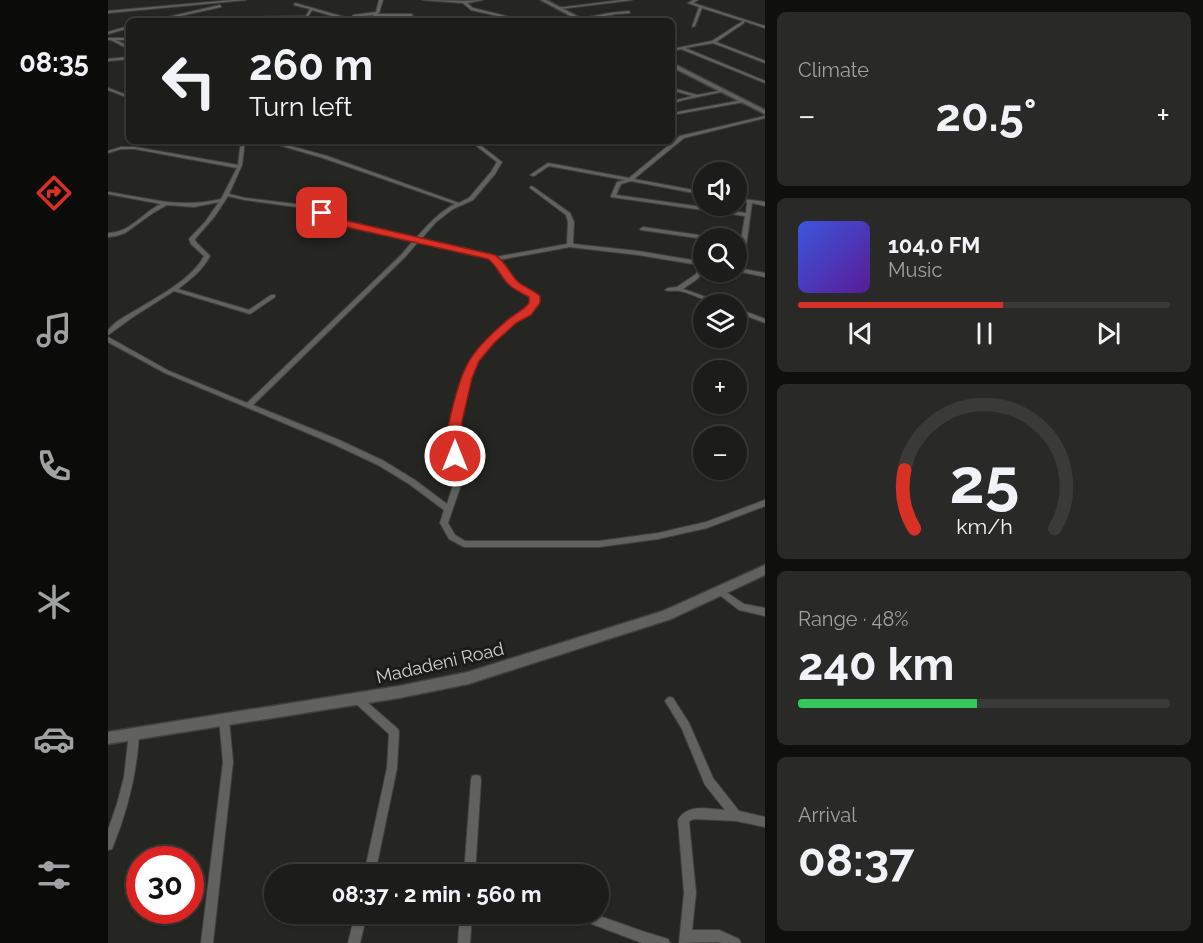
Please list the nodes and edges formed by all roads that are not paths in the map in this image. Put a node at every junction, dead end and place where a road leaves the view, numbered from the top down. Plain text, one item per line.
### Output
1 (244, 0) edge
2 (381, 0) edge
3 (424, 0) edge
4 (481, 0) edge
5 (543, 0) edge
6 (630, 0) edge
7 (696, 0) edge
8 (464, 2) junction
9 (295, 4) dead end
10 (701, 7) junction
11 (312, 8) junction
12 (558, 8) junction
13 (108, 12) edge
14 (629, 12) dead end
15 (372, 15) junction
16 (411, 15) dead end
17 (166, 18) edge
18 (257, 18) edge
19 (344, 18) edge
20 (352, 18) edge
21 (511, 18) edge
22 (577, 18) edge
23 (590, 18) edge
24 (743, 22) junction
25 (693, 26) dead end
26 (765, 27) edge
27 (126, 28) edge
28 (108, 33) edge
29 (110, 39) edge
30 (126, 39) edge
31 (713, 42) junction
32 (126, 47) edge
33 (681, 48) junction
34 (675, 49) edge
35 (765, 56) edge
36 (126, 58) edge
37 (753, 58) junction
38 (108, 60) edge
39 (765, 62) edge
40 (675, 66) edge
41 (765, 82) edge
42 (108, 89) edge
43 (675, 90) edge
44 (724, 91) junction
45 (126, 96) edge
46 (697, 96) junction
47 (743, 100) junction
48 (675, 102) edge
49 (765, 112) edge
50 (675, 113) edge
51 (765, 117) edge
52 (675, 143) edge
53 (242, 144) edge
54 (278, 144) edge
55 (476, 144) edge
56 (674, 144) edge
57 (108, 152) edge
58 (239, 167) junction
59 (532, 175) dead end
60 (629, 181) junction
61 (532, 187) dead end
62 (693, 192) edge
63 (108, 193) edge
64 (222, 200) junction
65 (245, 200) junction
66 (747, 201) edge
67 (750, 202) junction
68 (166, 204) junction
69 (458, 204) junction
70 (765, 204) edge
71 (693, 207) edge
72 (747, 215) edge
73 (643, 229) dead end
74 (108, 235) edge
75 (693, 236) edge
76 (418, 240) junction
77 (570, 245) junction
78 (495, 259) junction
79 (693, 262) edge
80 (747, 271) edge
81 (765, 274) edge
82 (693, 278) edge
83 (173, 289) junction
84 (679, 289) junction
85 (668, 290) dead end
86 (693, 294) edge
87 (273, 296) dead end
88 (747, 314) edge
89 (765, 321) edge
90 (108, 333) edge
91 (108, 339) edge
92 (248, 406) junction
93 (765, 503) edge
94 (448, 510) junction
95 (765, 570) edge
96 (720, 591) junction
97 (765, 612) edge
98 (357, 699) junction
99 (670, 701) dead end
100 (224, 719) junction
101 (134, 734) junction
102 (108, 738) edge
103 (476, 780) dead end
104 (736, 816) junction
105 (765, 822) edge
106 (108, 845) edge
107 (372, 864) edge
108 (470, 864) edge
109 (359, 924) edge
110 (465, 924) edge
111 (609, 924) edge
112 (686, 939) edge
113 (207, 943) edge
114 (354, 943) edge
115 (464, 943) edge
116 (663, 943) edge
117 (735, 943) edge

1 - 13 street
1 - 17 street
2 - 15 street
3 - 8 street
4 - 8 street
5 - 12 street
6 - 12 street
7 - 10 street
8 - 21 street
9 - 11 street
10 - 24 street
10 - 25 street
11 - 18 street
11 - 19 street
12 - 22 street
14 - 23 street
15 - 16 street
15 - 20 street
24 - 26 street
24 - 31 street
27 - 28 street
29 - 30 street
29 - 32 street
31 - 33 street
31 - 37 street
33 - 34 street
33 - 41 street
35 - 37 street
36 - 38 street
37 - 39 street
40 - 44 street
42 - 45 street
43 - 46 street
44 - 46 street
44 - 47 street
46 - 48 street
47 - 49 street
47 - 50 street
51 - 52 street
53 - 58 street
54 - 69 street
55 - 69 street
56 - 60 street
57 - 58 street
58 - 64 street
59 - 60 street
60 - 62 street
60 - 71 street
61 - 77 street
63 - 68 street
64 - 65 street
64 - 65 street
64 - 68 street
64 - 83 street
65 - 76 street
66 - 67 street
67 - 70 street
67 - 72 street
68 - 74 street
69 - 76 street
73 - 75 street
76 - 78 street
76 - 92 street
77 - 78 street
77 - 79 street
78 - 94 street
80 - 81 street
82 - 84 street
83 - 87 street
83 - 90 street
84 - 85 street
84 - 86 street
88 - 89 street
91 - 92 street
92 - 94 street
93 - 94 street
95 - 96 street, Madadeni Road
96 - 97 street
96 - 98 street, Madadeni Road
98 - 100 street, Madadeni Road
98 - 107 street
99 - 104 street
100 - 101 street, Madadeni Road
100 - 113 street
101 - 102 street, Madadeni Road
101 - 106 street
103 - 108 street
104 - 105 street
104 - 112 street
109 - 114 street
110 - 115 street
111 - 116 street
112 - 117 street

